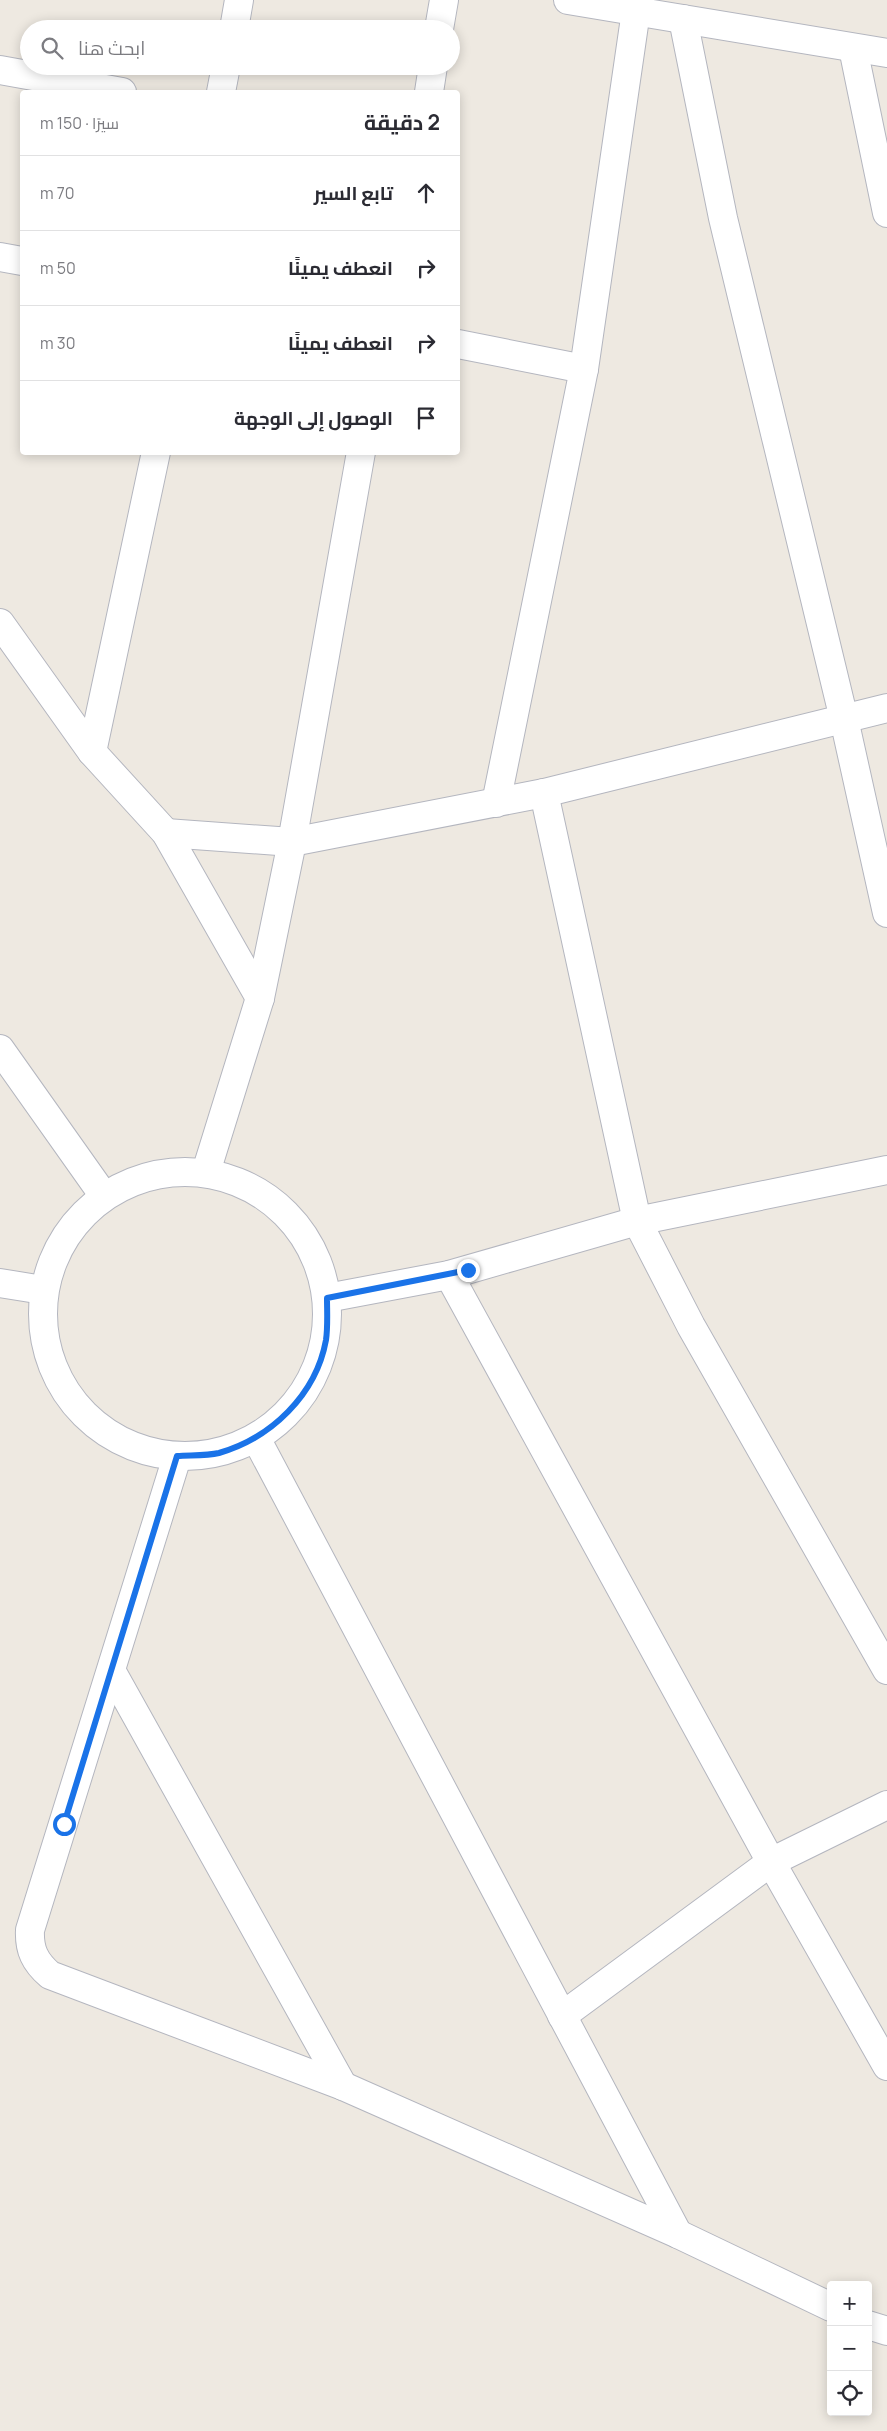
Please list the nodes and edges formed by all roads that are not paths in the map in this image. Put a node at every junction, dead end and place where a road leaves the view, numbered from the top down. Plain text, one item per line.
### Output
1 (239, 0) edge
2 (444, 0) edge
3 (568, 0) edge
4 (636, 11) junction
5 (684, 19) junction
6 (236, 20) edge
7 (441, 20) edge
8 (853, 48) junction
9 (886, 50) edge
10 (0, 70) edge
11 (20, 74) edge
12 (28, 75) edge
13 (224, 75) edge
14 (432, 75) edge
15 (111, 90) edge
16 (221, 90) edge
17 (429, 90) edge
18 (887, 212) edge
19 (0, 257) edge
20 (20, 261) edge
21 (460, 344) edge
22 (584, 369) junction
23 (155, 455) edge
24 (360, 455) edge
25 (0, 623) edge
26 (887, 708) edge
27 (844, 719) junction
28 (92, 752) junction
29 (544, 793) junction
30 (496, 803) junction
31 (166, 833) junction
32 (292, 842) junction
33 (887, 913) edge
34 (260, 998) junction
35 (0, 1049) edge
36 (887, 1170) edge
37 (206, 1172) junction
38 (104, 1196) junction
39 (637, 1221) junction
40 (449, 1275) junction
41 (0, 1283) edge
42 (43, 1290) junction
43 (327, 1298) junction
44 (256, 1438) junction
45 (177, 1456) junction
46 (887, 1670) edge
47 (112, 1672) junction
48 (887, 1805) edge
49 (771, 1862) junction
50 (562, 2016) junction
51 (887, 2066) edge
52 (343, 2086) junction
53 (678, 2234) junction
54 (827, 2305) edge
55 (871, 2326) edge
56 (887, 2331) edge

1 - 6 street
2 - 7 street
3 - 4 street
4 - 5 street
4 - 22 street
5 - 8 street
5 - 27 street
8 - 9 street
8 - 18 street
10 - 11 street
12 - 15 street
13 - 16 street
14 - 17 street
19 - 20 street
21 - 22 street
22 - 30 street
23 - 28 street
24 - 32 street
25 - 28 street
26 - 27 street
27 - 29 street
27 - 33 street
28 - 31 street
29 - 30 street
29 - 39 street
30 - 32 street
31 - 32 street
31 - 34 street
32 - 34 street
34 - 37 street
35 - 38 street
36 - 39 street
37 - 38 street
37 - 43 street
38 - 42 street
39 - 40 street
39 - 46 street
40 - 43 street
40 - 49 street
41 - 42 street
42 - 45 street
43 - 44 street
44 - 45 street
44 - 50 street
45 - 47 street
47 - 52 street
47 - 52 street
48 - 49 street
49 - 50 street
49 - 51 street
50 - 53 street
52 - 53 street
53 - 54 street
55 - 56 street

